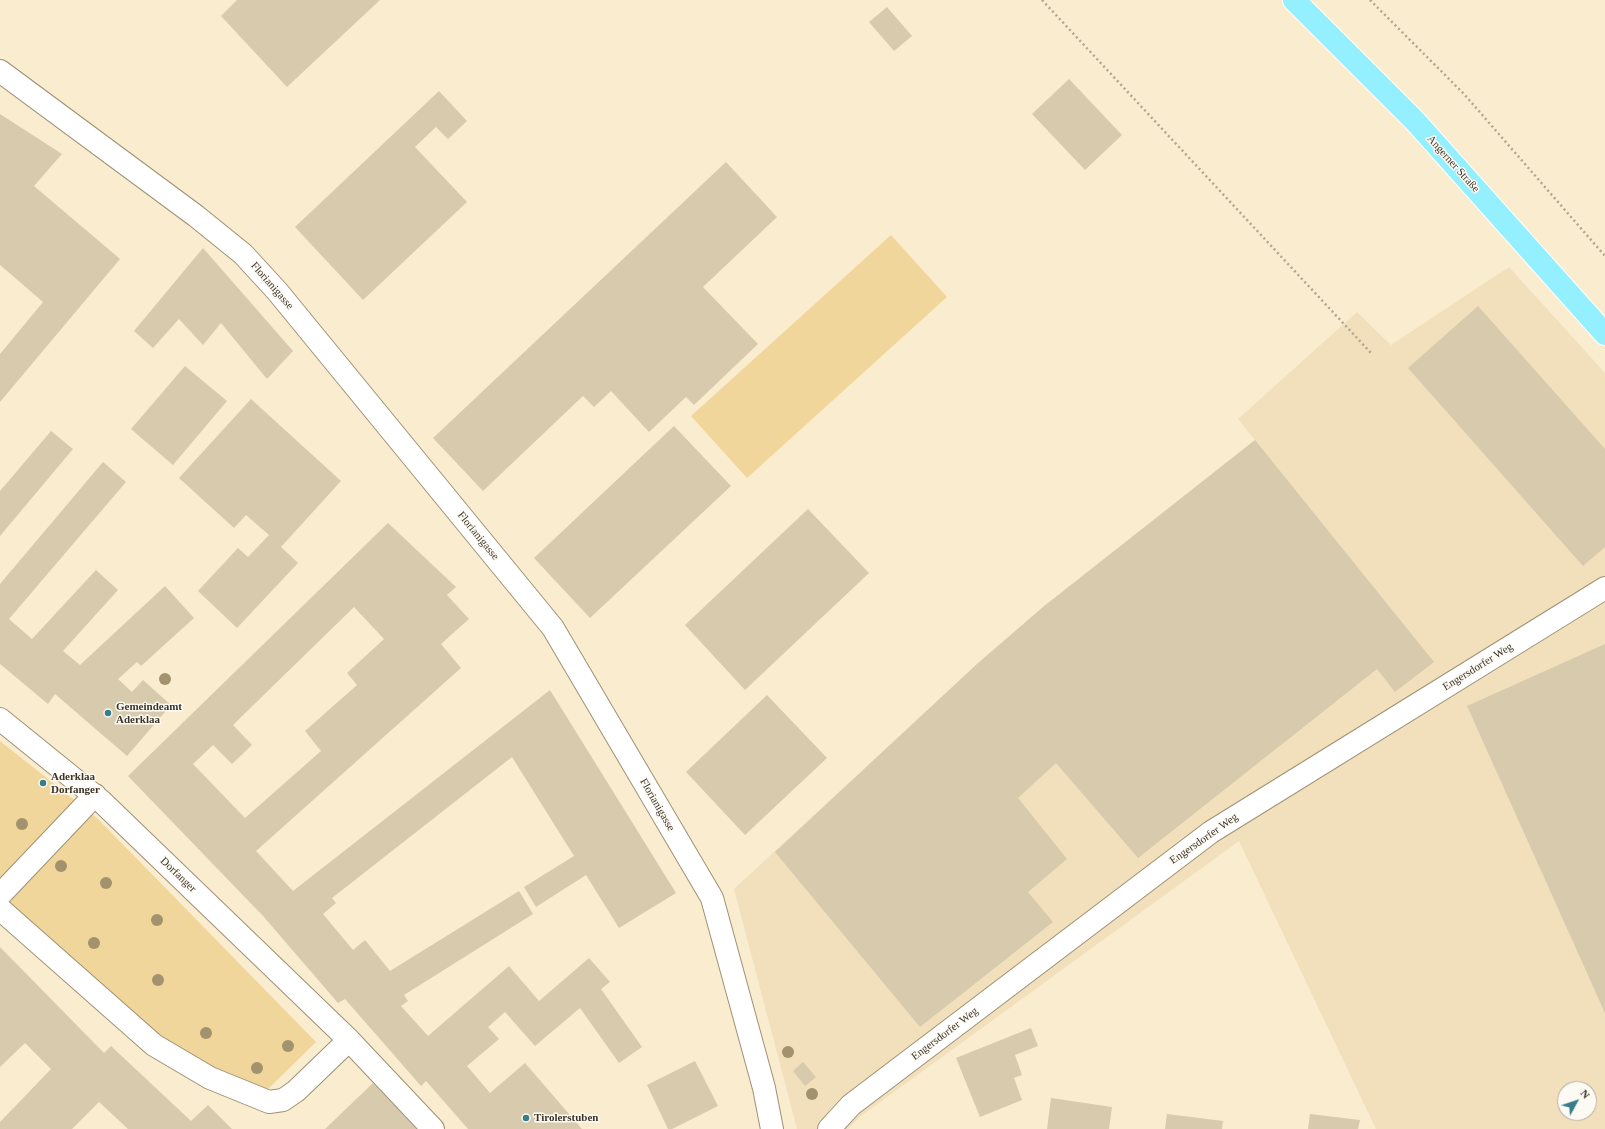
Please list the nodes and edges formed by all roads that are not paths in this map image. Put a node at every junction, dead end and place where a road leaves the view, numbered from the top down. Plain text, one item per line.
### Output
1 (1294, 0) edge
2 (0, 71) edge
3 (1605, 334) edge
4 (1605, 588) edge
5 (0, 719) edge
6 (95, 795) junction
7 (0, 895) edge
8 (0, 909) edge
9 (349, 1040) junction
10 (433, 1129) edge
11 (772, 1129) edge
12 (830, 1129) edge

1 - 3 main road, Angerner Straße
2 - 11 street, Florianigasse
4 - 12 street, Engersdorfer Weg
5 - 6 street, Dorfanger
6 - 7 street
6 - 9 street, Dorfanger
8 - 9 street
9 - 10 street, Dorfanger

